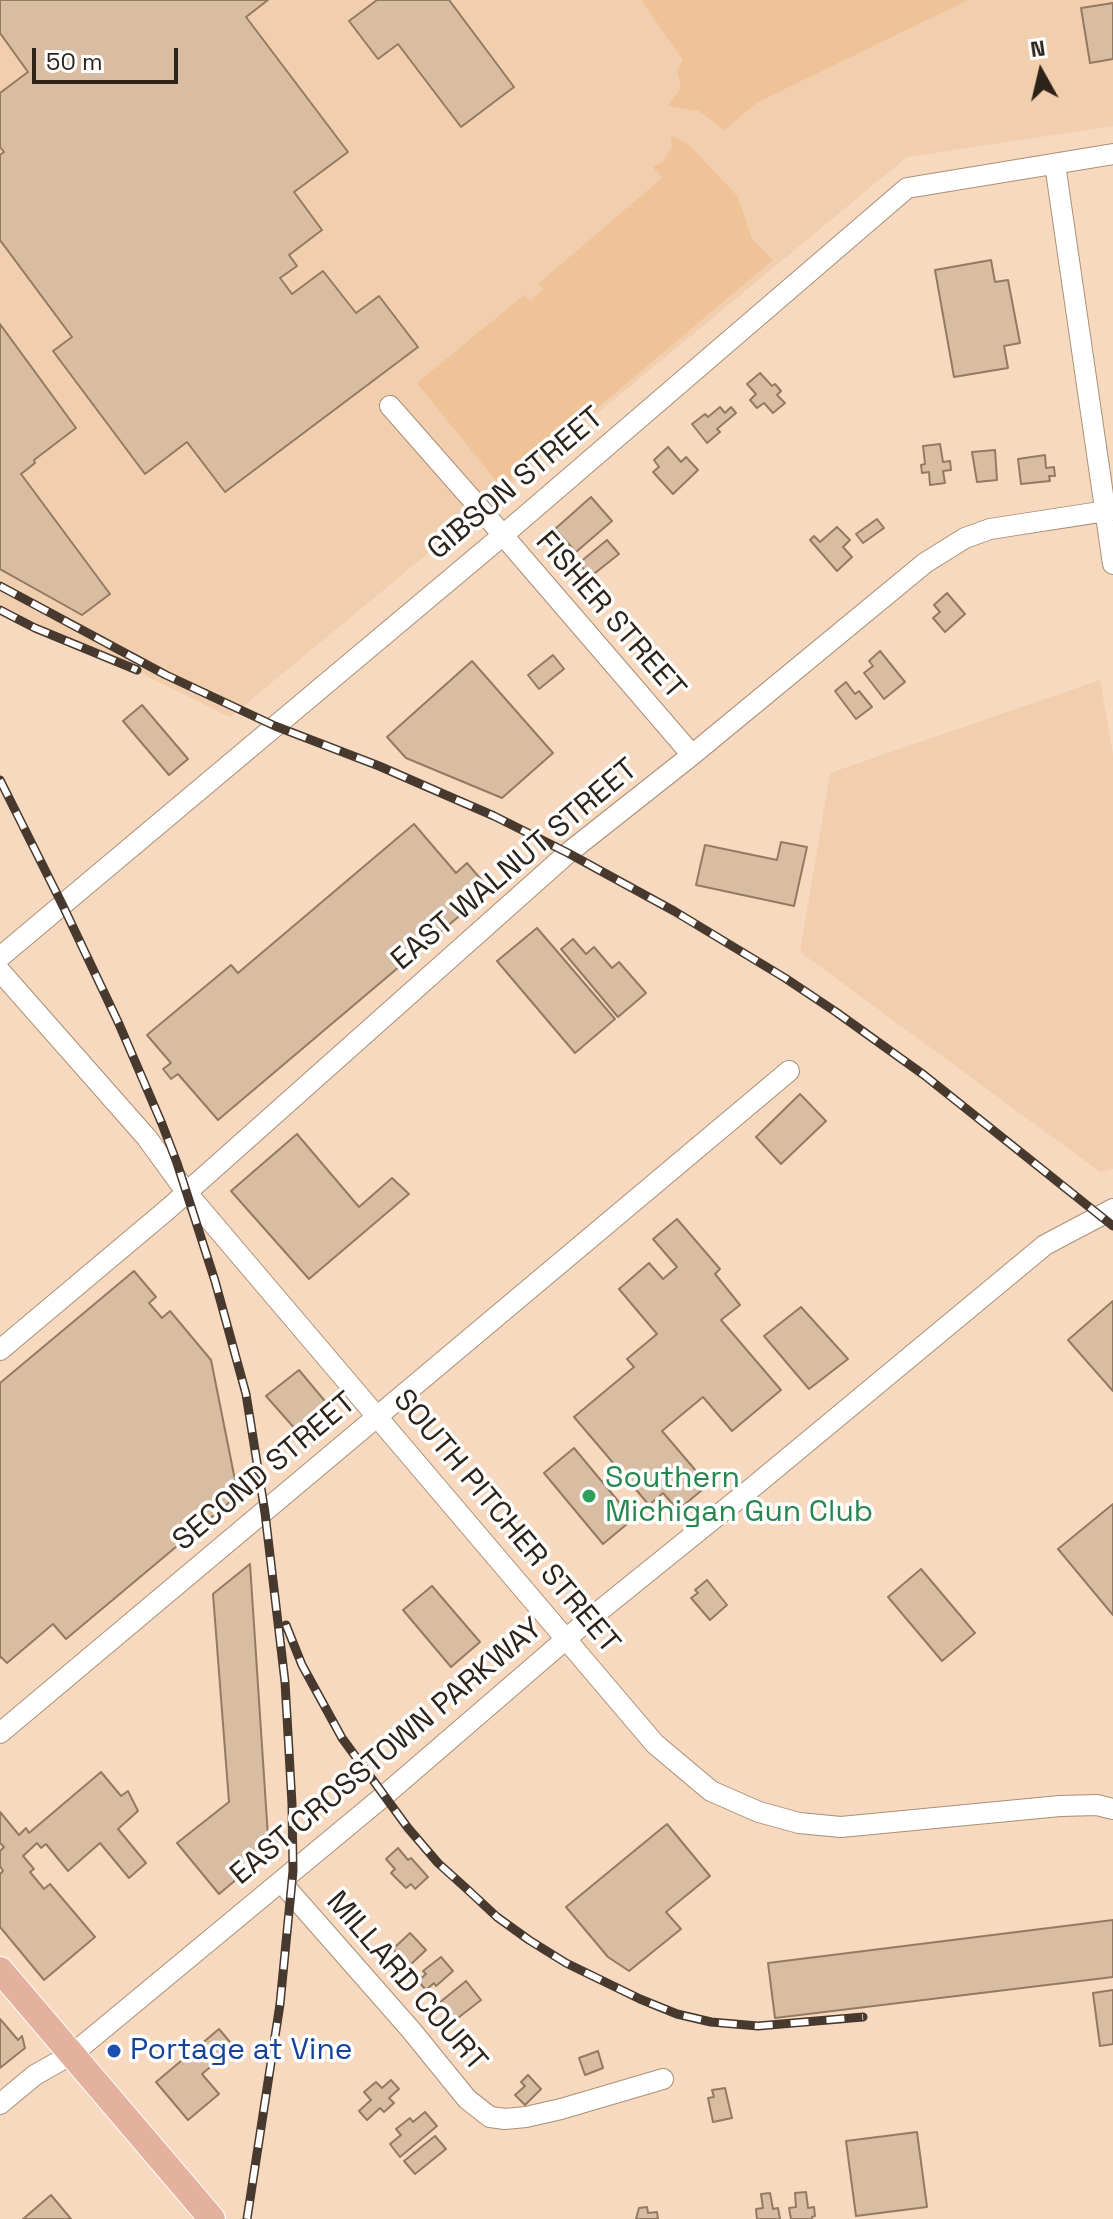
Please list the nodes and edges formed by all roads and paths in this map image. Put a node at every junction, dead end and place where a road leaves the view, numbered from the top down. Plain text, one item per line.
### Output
1 (1113, 154) edge
2 (1055, 164) junction
3 (390, 406) dead end
4 (1109, 511) edge
5 (502, 536) junction
6 (1113, 564) edge
7 (692, 755) junction
8 (0, 957) edge
9 (0, 971) edge
10 (789, 1071) dead end
11 (187, 1193) junction
12 (1113, 1209) edge
13 (0, 1350) edge
14 (378, 1417) junction
15 (566, 1639) junction
16 (0, 1733) edge
17 (1113, 1809) edge
18 (281, 1882) junction
19 (0, 1970) edge
20 (72, 2054) junction
21 (663, 2079) dead end
22 (0, 2104) edge
23 (212, 2219) edge

1 - 2 street, GIBSON STREET
2 - 4 street
2 - 5 street, GIBSON STREET
3 - 5 street, FISHER STREET
4 - 6 street
4 - 7 street, EAST WALNUT STREET
5 - 7 street, FISHER STREET
5 - 8 street, GIBSON STREET
7 - 11 street, EAST WALNUT STREET
9 - 11 street, SOUTH PITCHER STREET
10 - 14 street, SECOND STREET
11 - 13 street, EAST WALNUT STREET
11 - 14 street, SOUTH PITCHER STREET
12 - 15 street, EAST CROSSTOWN PARKWAY
14 - 15 street, SOUTH PITCHER STREET
14 - 16 street, SECOND STREET
15 - 17 street, SOUTH PITCHER STREET
15 - 18 street, EAST CROSSTOWN PARKWAY
18 - 20 street, EAST CROSSTOWN PARKWAY
18 - 21 street, MILLARD COURT
19 - 20 main road
20 - 22 street, EAST CROSSTOWN PARKWAY
20 - 23 main road

